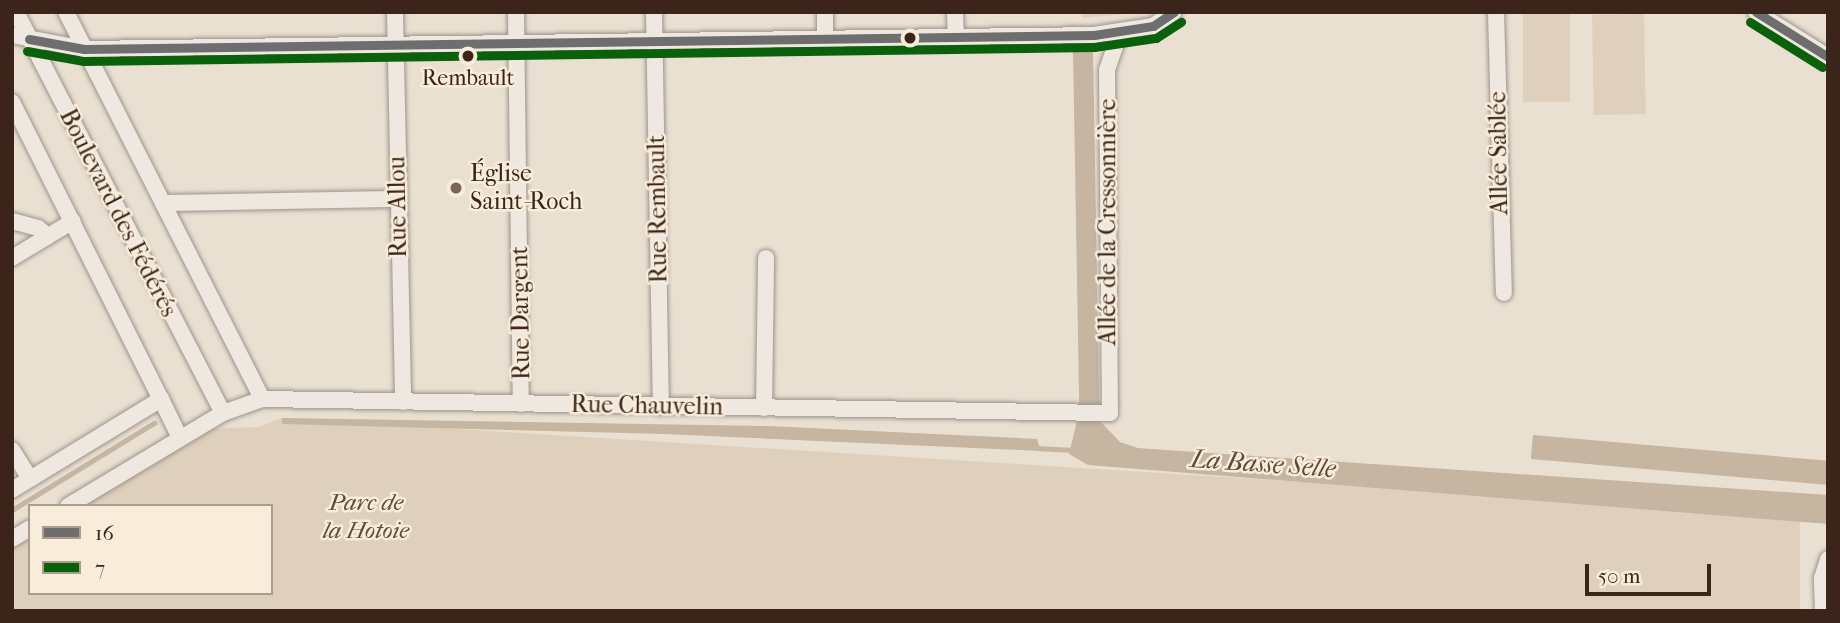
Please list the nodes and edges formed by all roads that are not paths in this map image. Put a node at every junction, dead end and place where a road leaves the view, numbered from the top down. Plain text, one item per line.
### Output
1 (16, 12) edge
2 (66, 12) edge
3 (395, 12) edge
4 (516, 12) edge
5 (654, 12) edge
6 (825, 12) edge
7 (955, 12) edge
8 (1174, 12) edge
9 (1496, 12) edge
10 (1756, 12) edge
11 (1120, 33) junction
12 (12, 35) edge
13 (956, 37) junction
14 (29, 39) junction
15 (825, 39) junction
16 (655, 42) junction
17 (517, 43) junction
18 (396, 45) junction
19 (84, 50) junction
20 (1828, 57) edge
21 (12, 102) edge
22 (397, 199) junction
23 (163, 204) junction
24 (12, 221) edge
25 (73, 221) junction
26 (48, 236) junction
27 (12, 258) edge
28 (766, 258) dead end
29 (1504, 293) dead end
30 (161, 399) junction
31 (262, 400) junction
32 (403, 402) junction
33 (521, 404) junction
34 (661, 407) junction
35 (764, 408) junction
36 (223, 413) junction
37 (1110, 413) joint
38 (180, 438) junction
39 (12, 450) edge
40 (30, 479) junction
41 (12, 490) edge
42 (71, 504) edge
43 (28, 529) edge
44 (12, 539) edge
45 (1828, 559) edge
46 (1823, 611) edge

1 - 14 street, Boulevard des Fédérés
2 - 19 street, Boulevard des Fédérés
3 - 18 street, Rue Allou
4 - 17 street, Rue Dargent
5 - 16 street, Rue Rembault
6 - 15 street
7 - 13 street
8 - 11 street
9 - 29 street, Allée Sablée
10 - 20 street
11 - 13 street
11 - 37 street, Allée de la Cressonnière
12 - 14 street
13 - 15 street
14 - 19 street
14 - 36 street, Boulevard des Fédérés
15 - 16 street
16 - 17 street
16 - 34 street, Rue Rembault
17 - 18 street
17 - 33 street, Rue Dargent
18 - 19 street
18 - 22 street, Rue Allou
19 - 23 street, Boulevard des Fédérés
21 - 25 street, Boulevard des Fédérés
22 - 23 street
22 - 32 street, Rue Allou
23 - 31 street, Boulevard des Fédérés
24 - 26 street
25 - 26 street
25 - 30 street, Boulevard des Fédérés
26 - 27 street
28 - 35 street
30 - 38 street, Boulevard des Fédérés
30 - 40 street
31 - 32 street, Rue Chauvelin
31 - 36 street, Rue Chauvelin
32 - 33 street, Rue Chauvelin
33 - 34 street, Rue Chauvelin
34 - 35 street, Rue Chauvelin
35 - 37 street, Rue Chauvelin
36 - 38 street, Rue Chauvelin
38 - 42 street, Rue Chauvelin
39 - 40 street
40 - 41 street
43 - 44 street
45 - 46 street

